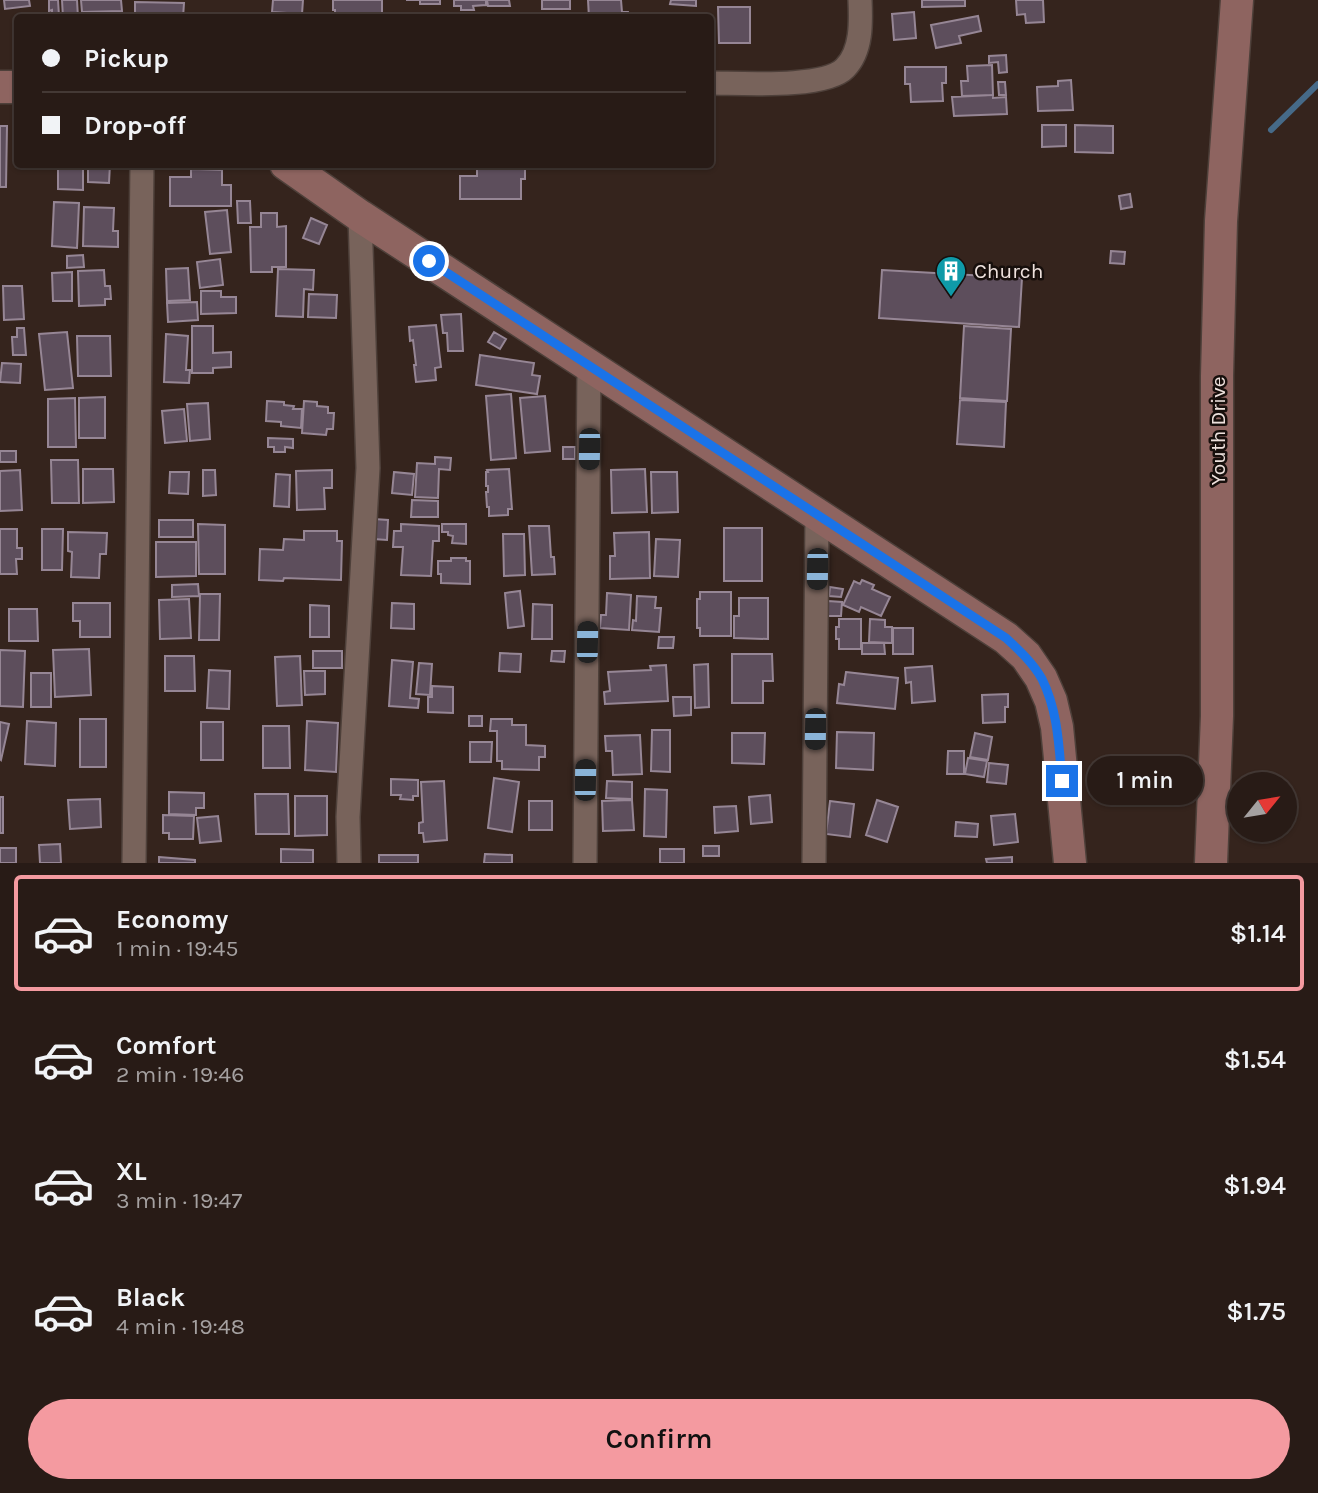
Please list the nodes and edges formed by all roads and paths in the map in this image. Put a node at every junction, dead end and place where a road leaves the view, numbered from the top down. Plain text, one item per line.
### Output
1 (860, 0) edge
2 (1237, 0) edge
3 (714, 83) edge
4 (142, 168) edge
5 (292, 168) edge
6 (360, 216) junction
7 (589, 366) junction
8 (817, 515) junction
9 (134, 863) edge
10 (349, 863) edge
11 (585, 863) edge
12 (814, 863) edge
13 (1070, 863) edge
14 (1211, 863) edge

1 - 3 street
2 - 14 street, Youth Drive
4 - 9 street
5 - 6 street
6 - 7 street
6 - 10 street
7 - 8 street
7 - 11 street
8 - 12 street
8 - 13 street

